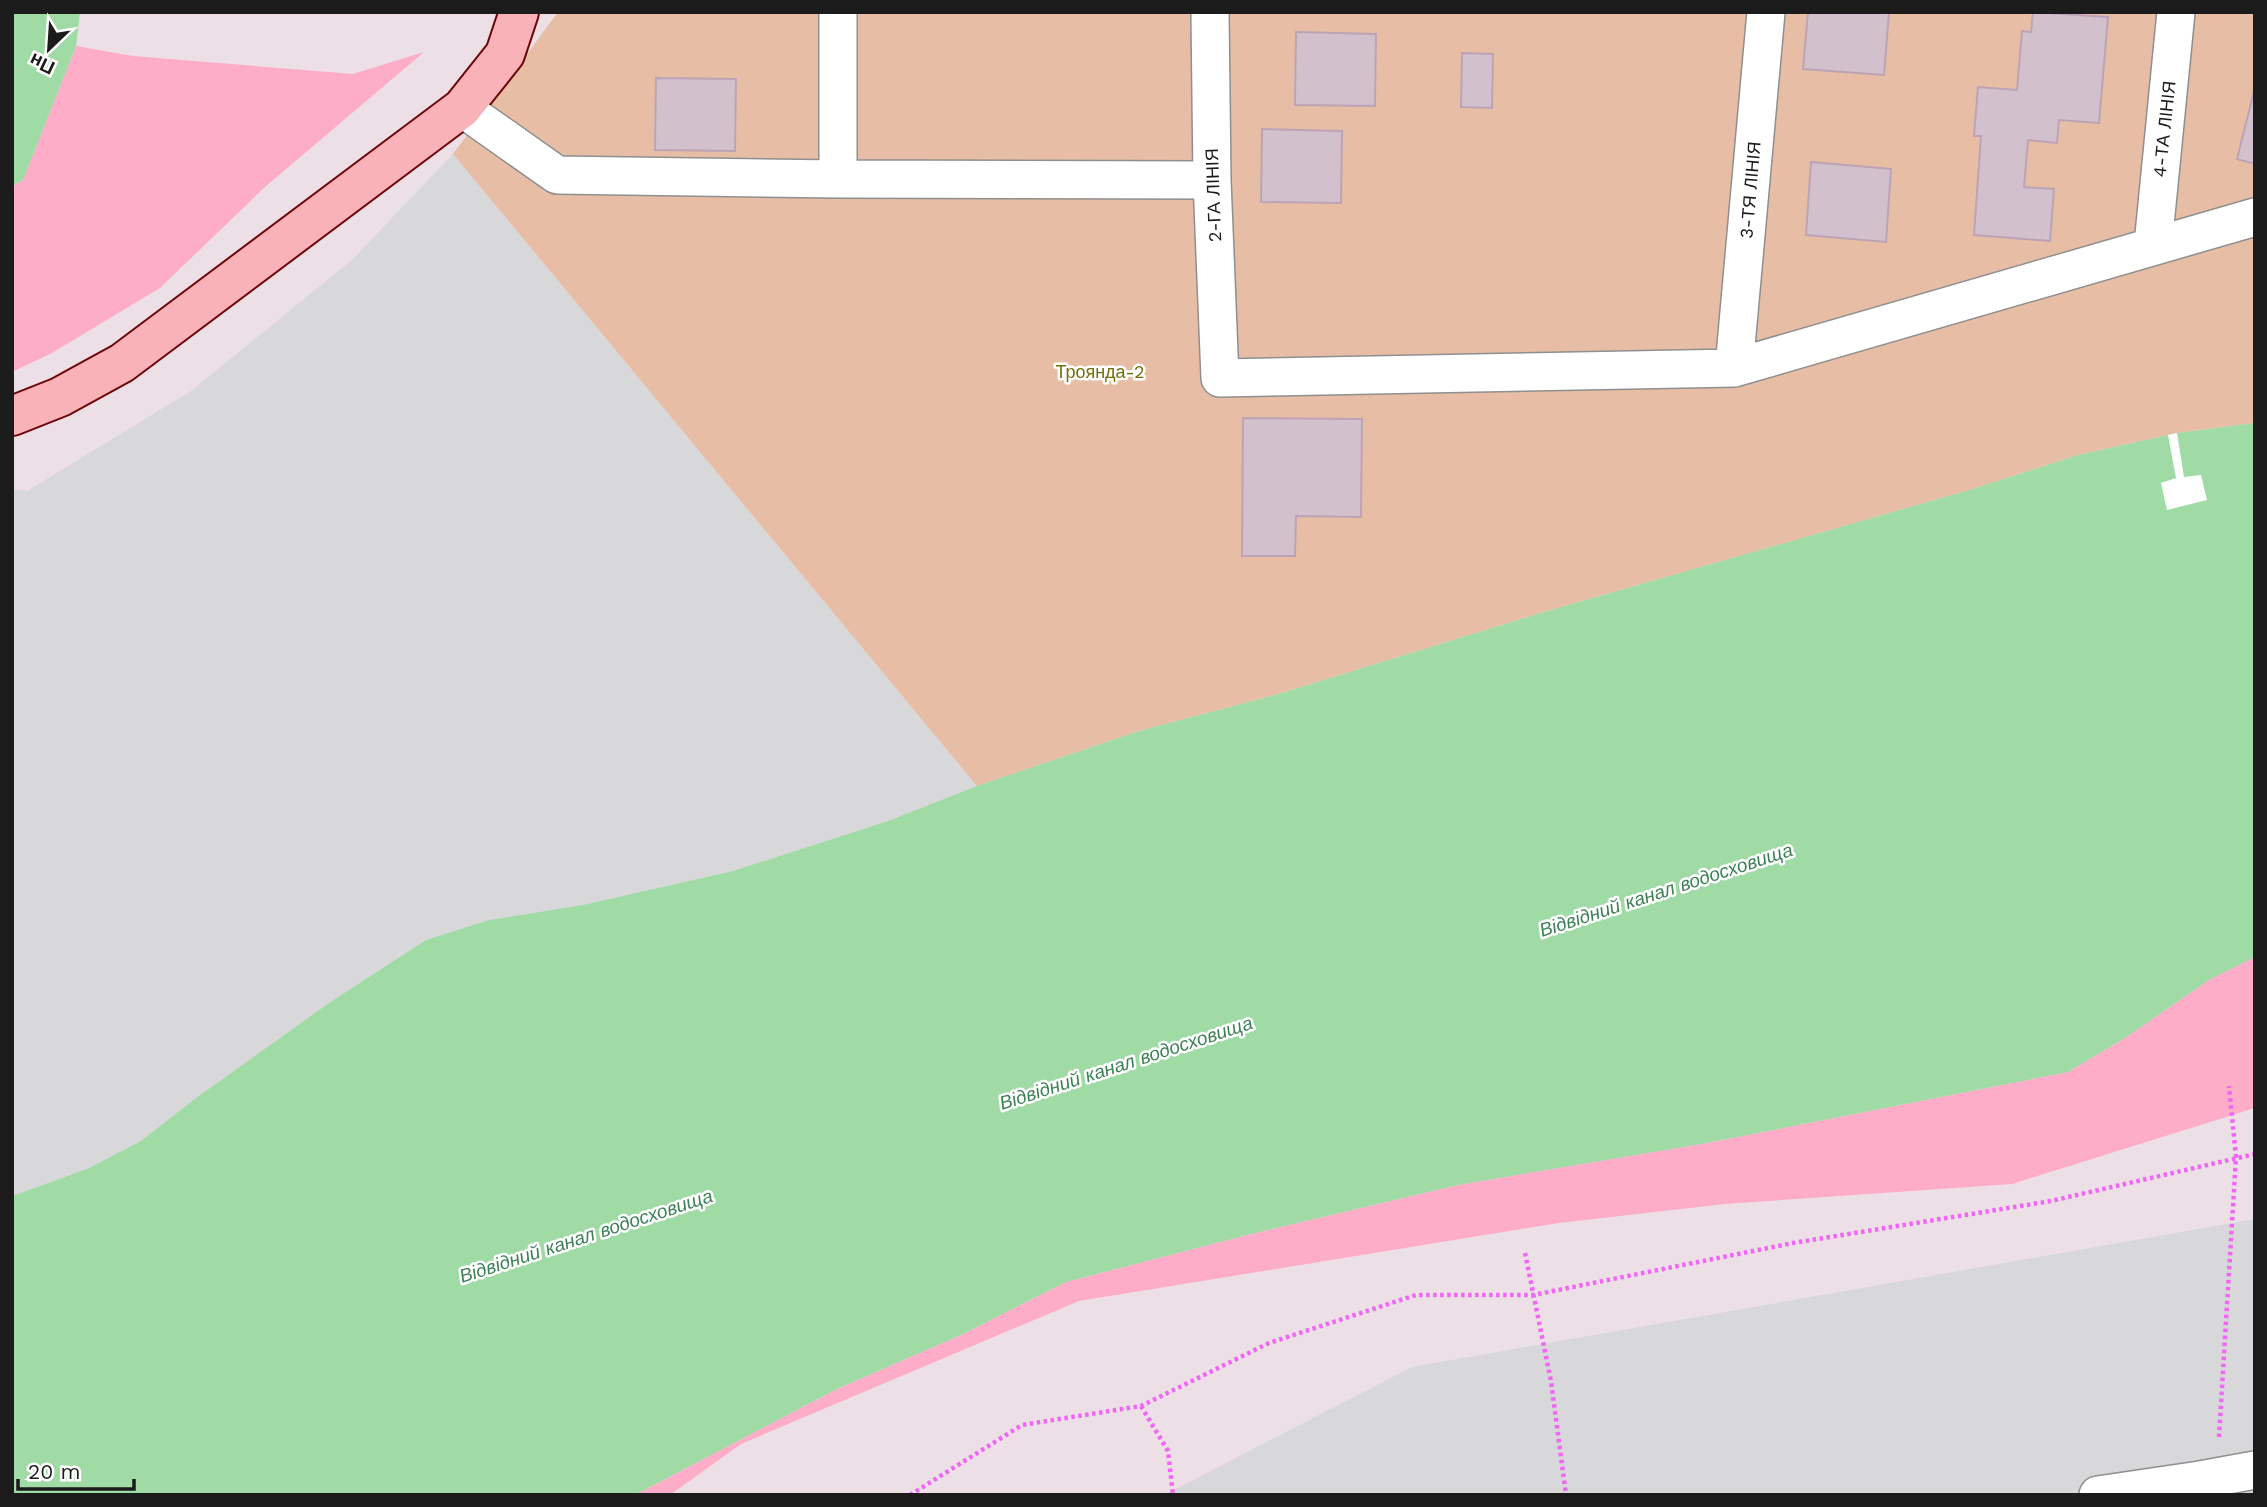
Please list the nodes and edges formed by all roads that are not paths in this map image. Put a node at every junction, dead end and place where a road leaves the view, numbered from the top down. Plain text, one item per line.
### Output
1 (519, 12) edge
2 (838, 12) edge
3 (1210, 12) edge
4 (1766, 12) edge
5 (2176, 12) edge
6 (462, 108) junction
7 (838, 179) junction
8 (1212, 180) junction
9 (2255, 217) edge
10 (2153, 245) junction
11 (1734, 368) junction
12 (12, 416) edge
13 (2255, 1469) edge
14 (2206, 1484) edge
15 (2098, 1495) edge

1 - 6 street
2 - 7 street
3 - 8 street, 2-ГА ЛІНІЯ
4 - 11 street, 3-ТЯ ЛІНІЯ
5 - 10 street, 4-ТА ЛІНІЯ
6 - 7 street
6 - 12 street
7 - 8 street
8 - 11 street, 2-ГА ЛІНІЯ
9 - 10 street
10 - 11 street
13 - 14 street
14 - 15 street

